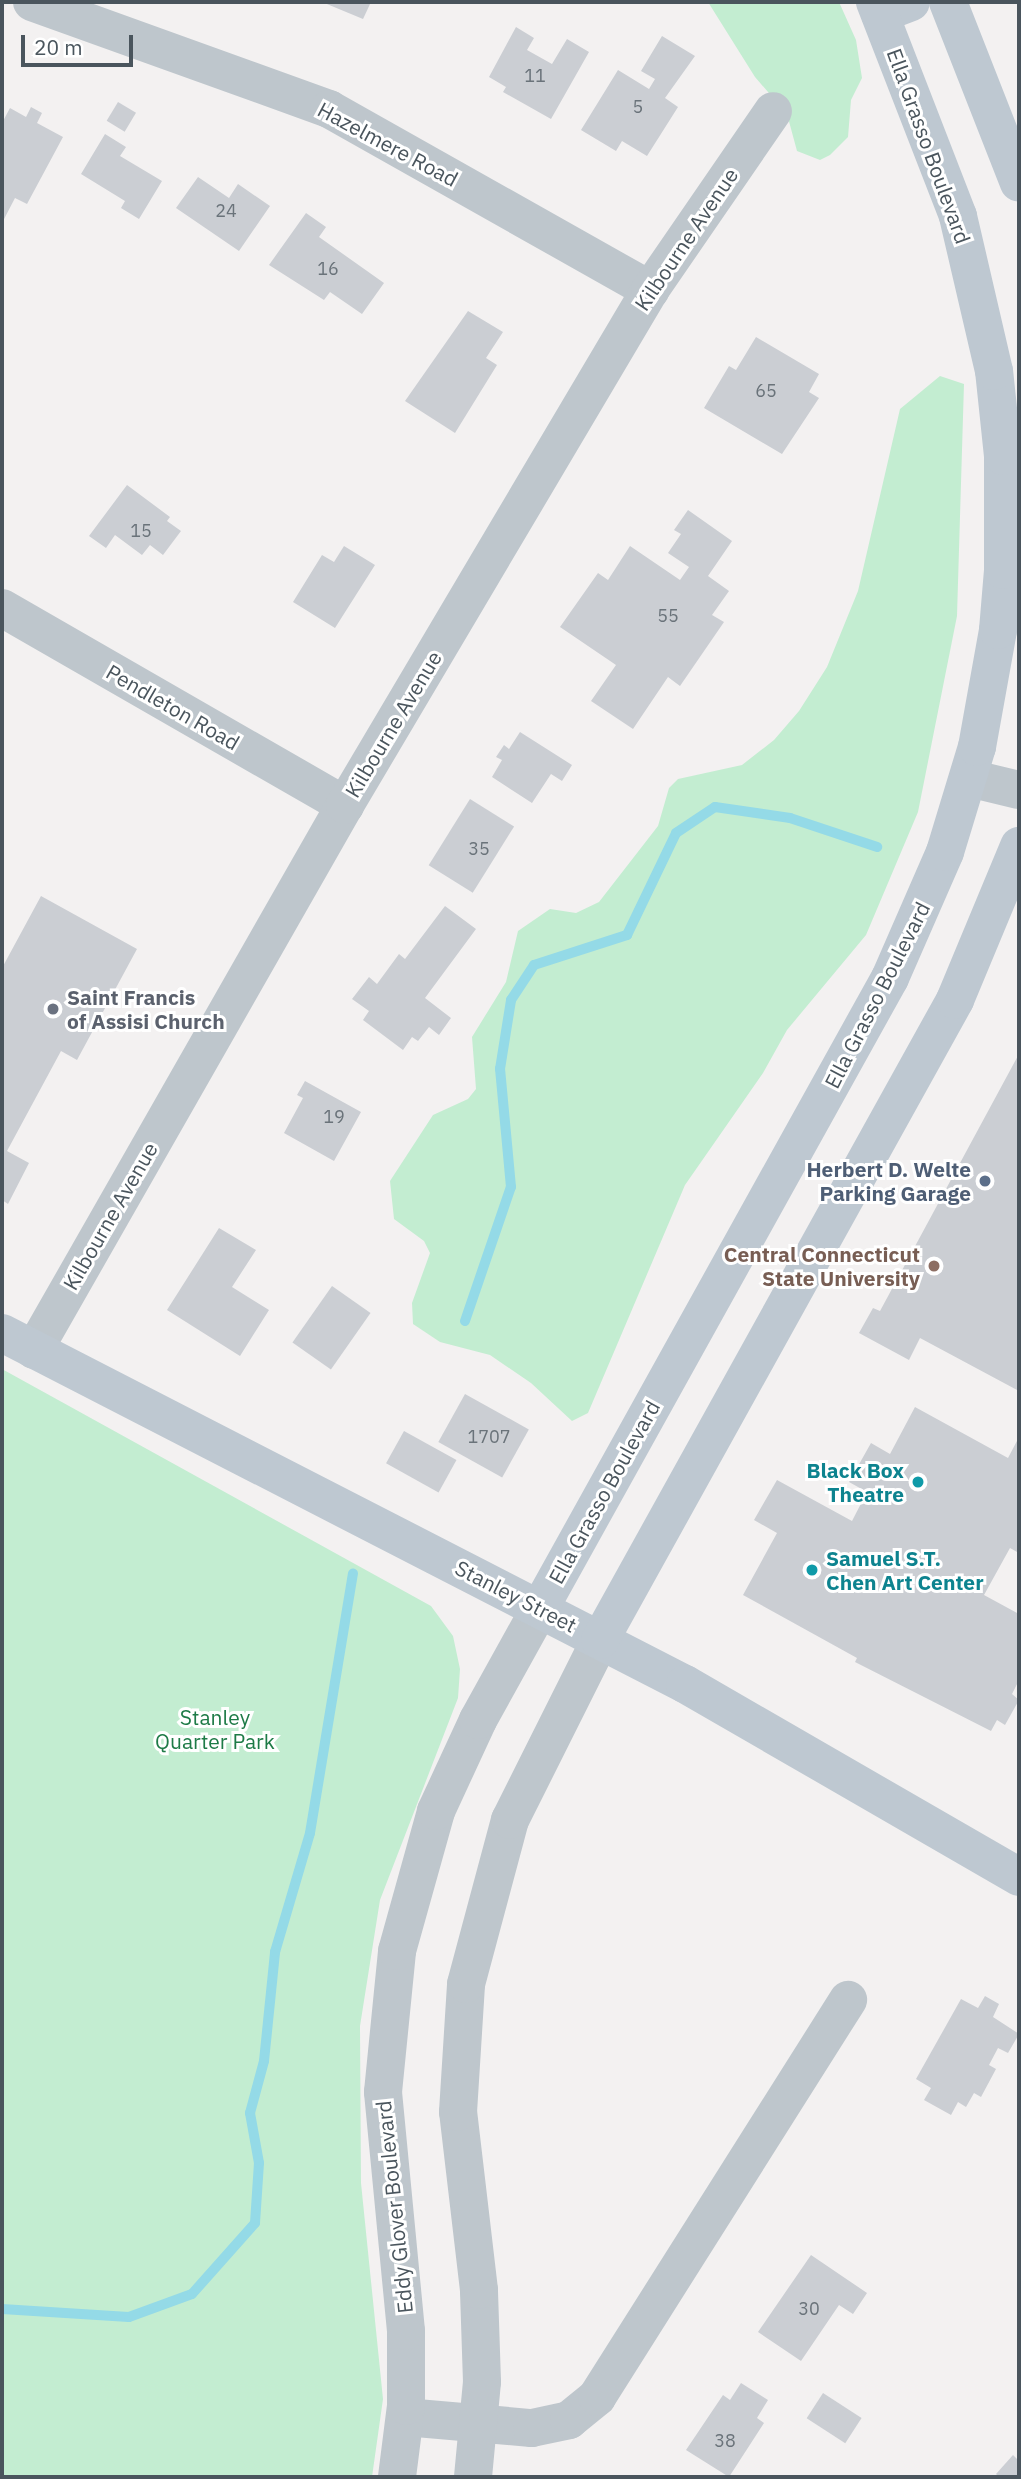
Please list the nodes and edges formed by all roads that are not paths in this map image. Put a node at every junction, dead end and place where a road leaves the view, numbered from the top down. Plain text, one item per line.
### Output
1 (32, 2) edge
2 (948, 2) edge
3 (888, 6) edge
4 (773, 111) dead end
5 (1019, 183) edge
6 (650, 290) junction
7 (2, 608) edge
8 (969, 778) junction
9 (1019, 790) edge
10 (345, 804) junction
11 (1019, 846) edge
12 (18, 1342) edge
13 (540, 1608) junction
14 (600, 1640) junction
15 (1019, 1877) edge
16 (848, 2000) dead end
17 (405, 2417) junction
18 (480, 2423) junction
19 (397, 2477) edge
20 (473, 2477) edge

1 - 6 street, Hazelmere Road
2 - 5 main road
3 - 8 main road, Ella Grasso Boulevard
4 - 6 street, Kilbourne Avenue
6 - 10 street, Kilbourne Avenue
7 - 10 street, Pendleton Road
8 - 9 street
8 - 13 main road, Ella Grasso Boulevard
10 - 12 street, Kilbourne Avenue
11 - 14 main road
12 - 13 main road, Stanley Street
13 - 14 main road, Stanley Street
13 - 17 street, Eddy Glover Boulevard
14 - 15 main road, Stanley Street
14 - 18 street
16 - 18 street
17 - 18 street
17 - 19 street, Eddy Glover Boulevard
18 - 20 street

